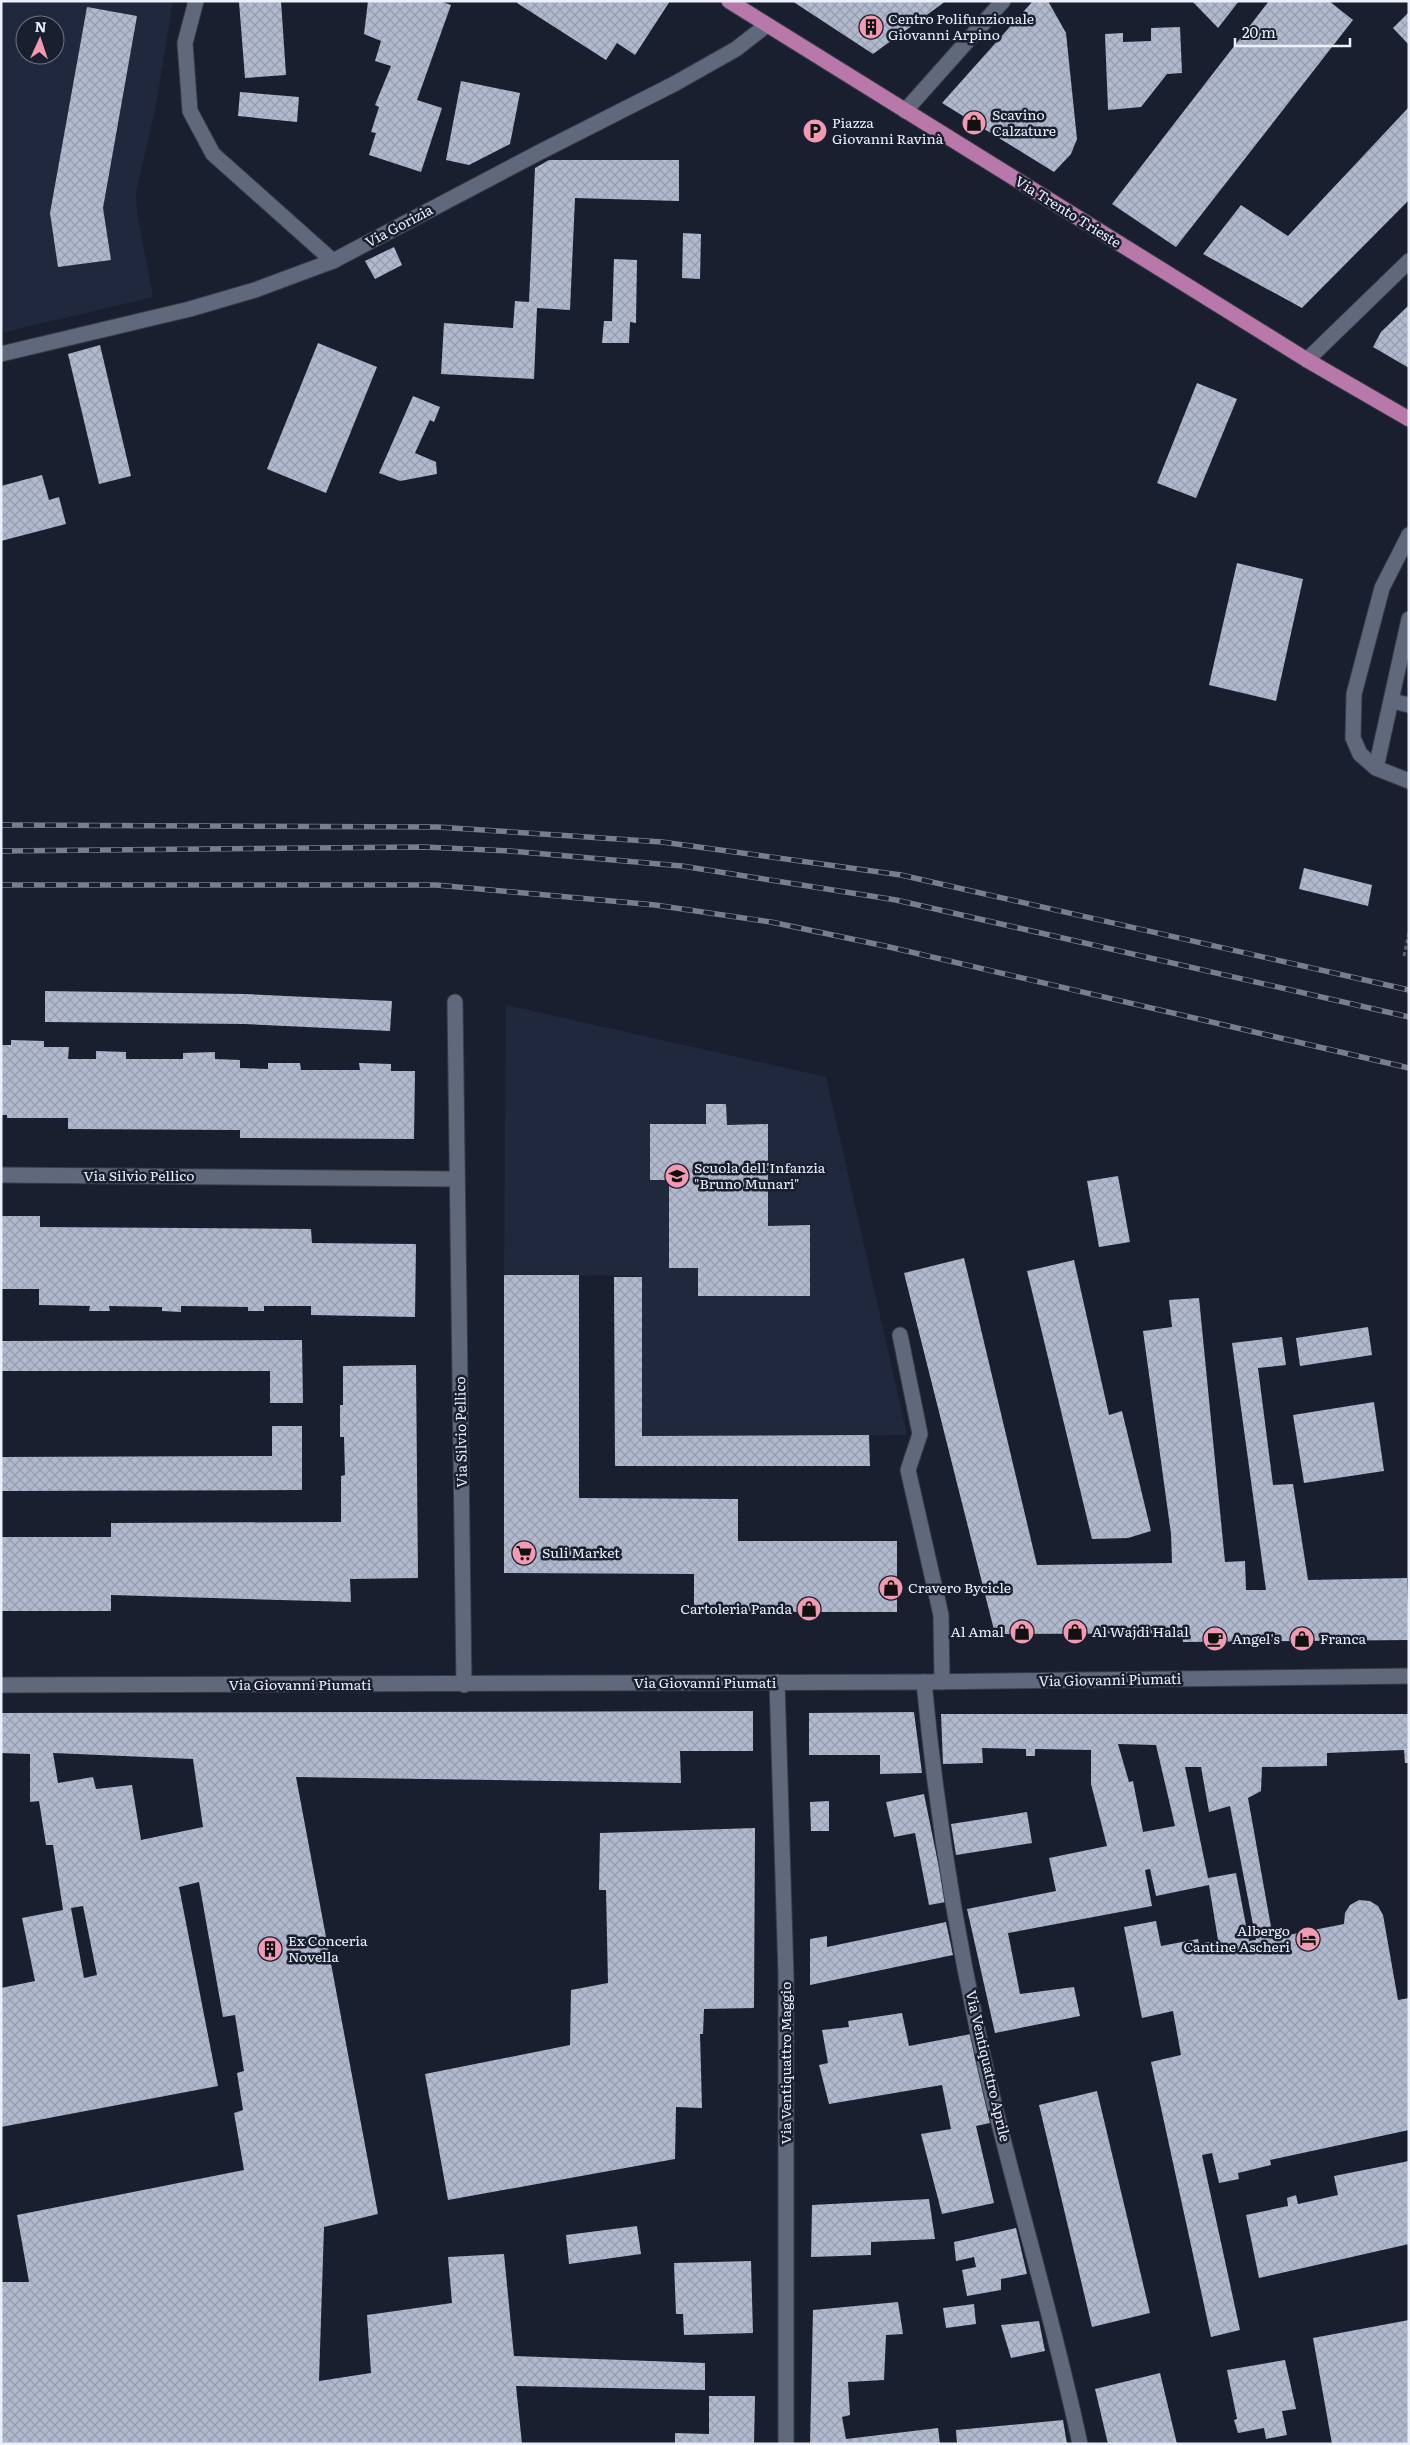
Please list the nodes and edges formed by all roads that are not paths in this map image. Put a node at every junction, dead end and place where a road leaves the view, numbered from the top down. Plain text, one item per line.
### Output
1 (196, 1) edge
2 (729, 1) edge
3 (1003, 1) edge
4 (767, 25) junction
5 (905, 111) junction
6 (333, 261) junction
7 (1409, 261) edge
8 (1, 354) edge
9 (1307, 360) junction
10 (1409, 419) edge
11 (1409, 537) edge
12 (1409, 619) edge
13 (1392, 701) junction
14 (1409, 705) edge
15 (1376, 768) junction
16 (1409, 781) edge
17 (454, 1002) dead end
18 (1, 1175) edge
19 (457, 1179) junction
20 (900, 1335) dead end
21 (1409, 1676) edge
22 (777, 1682) junction
23 (924, 1682) junction
24 (942, 1682) junction
25 (1, 1685) edge
26 (464, 1685) junction
27 (786, 2444) edge
28 (1080, 2444) edge

1 - 6 street
2 - 4 main road, Via Trento Trieste
3 - 5 street
4 - 5 main road, Via Trento Trieste
4 - 6 street, Via Gorizia
5 - 9 main road, Via Trento Trieste
6 - 8 street, Via Gorizia
7 - 9 street
9 - 10 main road, Via Trento Trieste
11 - 15 street
12 - 13 street
13 - 14 street
13 - 15 street
15 - 16 street
17 - 19 street, Via Silvio Pellico
18 - 19 street, Via Silvio Pellico
19 - 26 street, Via Silvio Pellico
20 - 24 street
21 - 24 street, Via Giovanni Piumati
22 - 23 street, Via Giovanni Piumati
22 - 26 street, Via Giovanni Piumati
22 - 27 street, Via Ventiquattro Maggio
23 - 24 street, Via Giovanni Piumati
23 - 28 street, Via Ventiquattro Aprile
25 - 26 street, Via Giovanni Piumati

